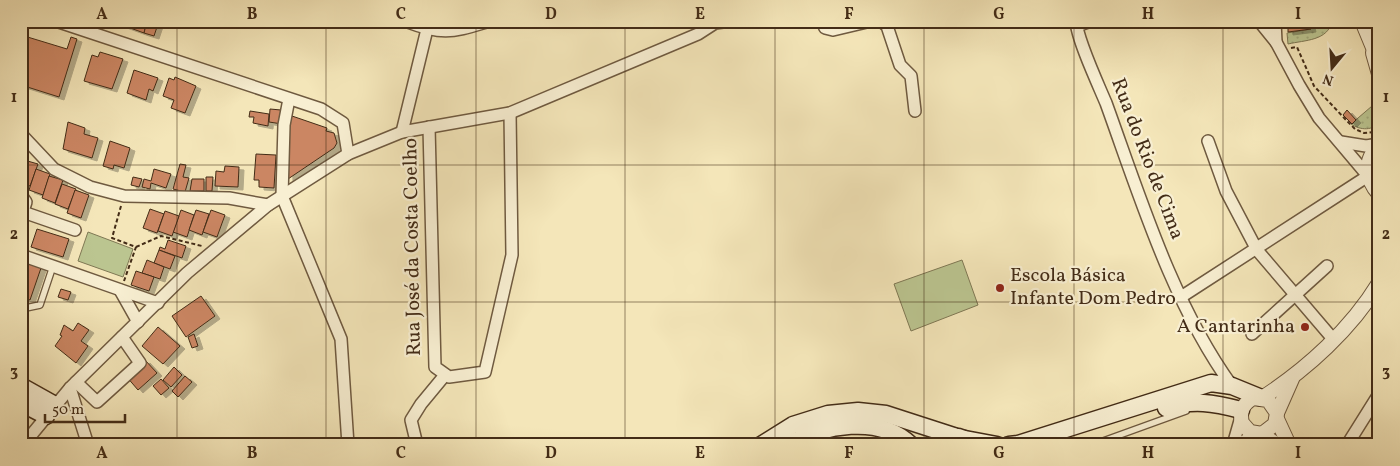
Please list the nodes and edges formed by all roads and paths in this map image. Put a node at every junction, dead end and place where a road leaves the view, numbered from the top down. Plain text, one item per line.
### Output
1 (56, 21) edge
2 (405, 21) edge
3 (490, 21) edge
4 (731, 21) edge
5 (822, 21) edge
6 (871, 21) edge
7 (881, 21) edge
8 (1091, 21) edge
9 (1259, 21) edge
10 (1275, 21) edge
11 (1362, 21) edge
12 (715, 22) edge
13 (1076, 23) edge
14 (428, 25) edge
15 (1276, 42) junction
16 (1372, 48) junction
17 (1287, 49) dead end
18 (1379, 62) edge
19 (1379, 74) edge
20 (289, 100) junction
21 (915, 111) dead end
22 (510, 113) junction
23 (429, 127) junction
24 (1379, 127) edge
25 (402, 132) junction
26 (21, 134) edge
27 (1208, 141) dead end
28 (1341, 142) junction
29 (1379, 145) edge
30 (348, 154) junction
31 (1368, 176) junction
32 (1379, 194) edge
33 (21, 195) edge
34 (282, 196) junction
35 (268, 205) junction
36 (22, 215) edge
37 (118, 217) dead end
38 (75, 230) dead end
39 (136, 247) junction
40 (214, 250) junction
41 (1257, 250) junction
42 (21, 255) edge
43 (53, 266) junction
44 (1327, 266) dead end
45 (1379, 283) edge
46 (120, 290) junction
47 (1294, 295) junction
48 (1181, 297) junction
49 (158, 303) junction
50 (21, 309) edge
51 (138, 322) junction
52 (1252, 334) dead end
53 (122, 337) junction
54 (1333, 338) junction
55 (445, 375) junction
56 (1292, 378) junction
57 (73, 385) junction
58 (21, 386) edge
59 (1232, 386) junction
60 (1379, 394) edge
61 (1261, 398) junction
62 (21, 403) edge
63 (1220, 405) junction
64 (51, 411) junction
65 (1241, 414) junction
66 (1277, 416) junction
67 (1259, 434) junction
68 (964, 440) edge
69 (23, 445) edge
70 (88, 445) edge
71 (348, 445) edge
72 (417, 445) edge
73 (761, 445) edge
74 (788, 445) edge
75 (911, 445) edge
76 (935, 445) edge
77 (997, 445) edge
78 (1009, 445) edge
79 (1050, 445) edge
80 (1092, 445) edge
81 (1233, 445) edge
82 (1237, 445) edge
83 (1277, 445) edge
84 (1288, 445) edge
85 (1347, 445) edge

1 - 20 street
2 - 14 street
3 - 14 street
4 - 12 street
5 - 6 street
7 - 21 street
8 - 13 street
9 - 15 street
10 - 15 street
11 - 16 street
12 - 22 street
13 - 48 street, Rua do Rio de Cima
14 - 25 street
15 - 28 street
16 - 18 street
16 - 19 street
17 - 24 path
20 - 30 street
20 - 34 street
22 - 23 street
22 - 55 street
23 - 25 street
23 - 55 street, Rua José da Costa Coelho
25 - 30 street
26 - 35 street
27 - 41 street
28 - 29 street
28 - 31 street
29 - 31 street
30 - 34 street
31 - 32 street
31 - 41 street
33 - 36 street
34 - 35 street
34 - 71 street
35 - 40 street
36 - 38 street
37 - 39 path
39 - 40 path
39 - 46 path
40 - 49 street
41 - 47 street
41 - 48 street
42 - 43 street
43 - 46 street
43 - 50 lane
44 - 47 street
45 - 54 street
46 - 49 street
46 - 51 street
47 - 52 street
47 - 54 street
48 - 59 street, Rua do Rio de Cima
49 - 51 street
51 - 53 street
53 - 57 street
53 - 57 street
54 - 56 street
55 - 72 street
56 - 61 street
56 - 66 street
57 - 64 street
57 - 70 street
58 - 64 main road
59 - 61 main road
59 - 78 main road
60 - 85 street
61 - 65 street
61 - 66 street
62 - 64 main road
63 - 65 main road
63 - 79 main road
63 - 80 lane
64 - 69 street
65 - 67 street
65 - 81 street
66 - 67 street
66 - 84 street
67 - 82 street
67 - 83 street
68 - 73 main road
68 - 76 main road
68 - 77 main road
74 - 75 main road

